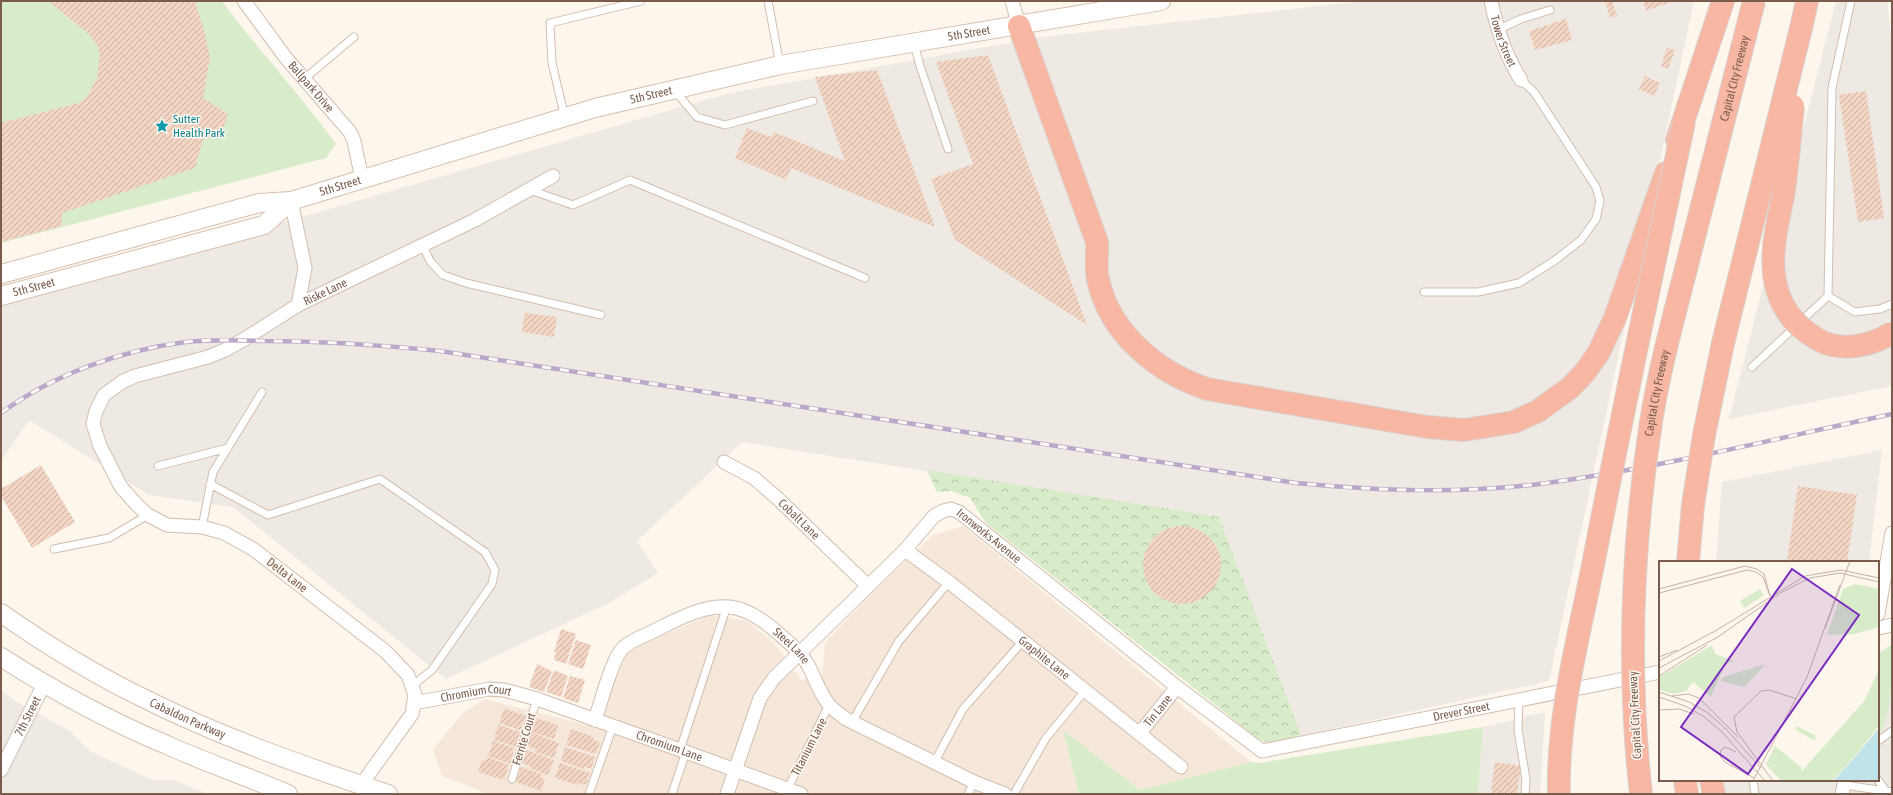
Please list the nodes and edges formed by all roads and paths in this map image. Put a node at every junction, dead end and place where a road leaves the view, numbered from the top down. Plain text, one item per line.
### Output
1 (244, 1) edge
2 (641, 1) edge
3 (768, 1) edge
4 (1012, 1) edge
5 (1161, 1) edge
6 (1491, 1) edge
7 (1723, 1) edge
8 (1754, 1) edge
9 (1807, 1) edge
10 (1851, 1) edge
11 (1550, 10) dead end
12 (1802, 24) junction
13 (1019, 26) junction
14 (1498, 30) junction
15 (354, 37) dead end
16 (914, 42) junction
17 (780, 65) junction
18 (304, 79) junction
19 (1521, 80) joint
20 (674, 90) junction
21 (813, 101) dead end
22 (565, 118) junction
23 (1684, 122) junction
24 (948, 149) dead end
25 (553, 176) dead end
26 (362, 179) junction
27 (530, 190) junction
28 (291, 201) junction
29 (423, 246) junction
30 (1, 274) edge
31 (865, 278) dead end
32 (1424, 292) dead end
33 (1, 296) edge
34 (1828, 296) junction
35 (1892, 304) edge
36 (298, 305) junction
37 (602, 315) dead end
38 (1892, 333) edge
39 (1752, 367) dead end
40 (262, 392) dead end
41 (99, 402) joint
42 (228, 448) junction
43 (724, 462) dead end
44 (158, 466) dead end
45 (210, 484) junction
46 (148, 515) junction
47 (202, 527) junction
48 (1892, 533) edge
49 (54, 549) dead end
50 (905, 550) junction
51 (1688, 561) edge
52 (949, 582) junction
53 (868, 586) junction
54 (727, 606) junction
55 (1879, 608) edge
56 (1, 613) edge
57 (1892, 625) edge
58 (1879, 628) edge
59 (1023, 641) junction
60 (799, 652) junction
61 (1, 656) edge
62 (1659, 672) edge
63 (44, 684) junction
64 (412, 686) junction
65 (1177, 686) junction
66 (1085, 691) junction
67 (537, 700) junction
68 (1519, 702) junction
69 (414, 703) junction
70 (830, 705) junction
71 (595, 720) junction
72 (852, 722) junction
73 (613, 726) junction
74 (1892, 731) edge
75 (1139, 734) junction
76 (1879, 740) edge
77 (683, 751) junction
78 (1262, 751) joint
79 (934, 763) junction
80 (1181, 767) dead end
81 (735, 769) junction
82 (1, 770) edge
83 (512, 779) dead end
84 (1685, 781) edge
85 (1711, 781) edge
86 (1753, 781) edge
87 (1879, 781) edge
88 (974, 782) junction
89 (1844, 786) edge
90 (358, 790) edge
91 (787, 791) edge
92 (1889, 792) edge
93 (288, 794) edge
94 (388, 794) edge
95 (589, 794) edge
96 (672, 794) edge
97 (727, 794) edge
98 (801, 794) edge
99 (968, 794) edge
100 (1005, 794) edge
101 (1014, 794) edge
102 (1525, 794) edge
103 (1559, 794) edge
104 (1641, 794) edge
105 (1687, 794) edge
106 (1714, 794) edge
107 (1755, 794) edge

1 - 18 street, Ballpark Drive
2 - 22 lane
3 - 17 lane
4 - 13 street
5 - 13 main road, 5th Street
6 - 14 street, Tower Street
7 - 23 highway
8 - 104 highway, Capital City Freeway, bridge
9 - 12 highway
10 - 34 lane
11 - 14 lane
12 - 38 highway, bridge
12 - 51 highway, bridge
13 - 16 main road, 5th Street
13 - 23 highway, bridge
14 - 19 street, Tower Street
15 - 18 lane
16 - 17 main road, 5th Street
16 - 24 lane
17 - 20 main road, 5th Street
18 - 26 street, Ballpark Drive
19 - 32 lane
20 - 21 lane
20 - 22 main road, 5th Street
22 - 26 main road, 5th Street
23 - 103 highway, bridge
25 - 27 street, Riske Lane
26 - 28 main road, 5th Street
27 - 29 street, Riske Lane
27 - 31 lane
28 - 30 main road, 5th Street
28 - 33 main road, 5th Street
28 - 36 street
29 - 36 street, Riske Lane
29 - 37 lane
34 - 35 lane
34 - 39 lane
36 - 41 street, Riske Lane
40 - 42 lane
41 - 46 street, Delta Lane
42 - 44 lane
42 - 45 lane
43 - 53 street, Cobalt Lane
45 - 47 lane
45 - 64 lane
46 - 47 street, Delta Lane
46 - 49 lane
47 - 64 street, Delta Lane
48 - 55 street
50 - 52 street, Graphite Lane
50 - 53 street, Ironworks Avenue
50 - 65 street, Ironworks Avenue
52 - 59 street, Graphite Lane
52 - 72 lane
53 - 60 street, Ironworks Avenue
54 - 60 street, Steel Lane
54 - 71 street, Steel Lane
54 - 77 lane
56 - 90 main road, Cabaldon Parkway
57 - 58 street
59 - 66 street, Graphite Lane
59 - 79 lane
60 - 70 street, Steel Lane
60 - 81 street, Ironworks Avenue
61 - 63 main road
62 - 68 street, Drever Street
63 - 82 street, 7th Street
63 - 93 main road
64 - 69 street, Delta Lane
65 - 75 street, Tin Lane
65 - 78 street, Ironworks Avenue
66 - 75 street, Graphite Lane
66 - 101 lane
67 - 69 street, Chromium Court
67 - 71 street, Chromium Lane
67 - 83 lane, Ferrite Court
68 - 78 street, Drever Street
68 - 102 lane
69 - 90 street, Delta Lane
70 - 72 street, Steel Lane
70 - 91 lane, Titanium Lane
71 - 73 street, Chromium Lane
72 - 79 street, Steel Lane
73 - 77 street, Chromium Lane
73 - 95 lane
74 - 76 lane
75 - 80 street, Graphite Lane
77 - 81 street, Chromium Lane
77 - 96 lane
79 - 88 street, Steel Lane
81 - 91 street, Chromium Lane
81 - 97 street, Ironworks Avenue
84 - 105 highway
85 - 106 highway
86 - 107 lane
87 - 92 lane
88 - 99 lane
88 - 100 street, Steel Lane
89 - 92 lane
90 - 94 main road, Cabaldon Parkway
91 - 98 street, Chromium Lane

